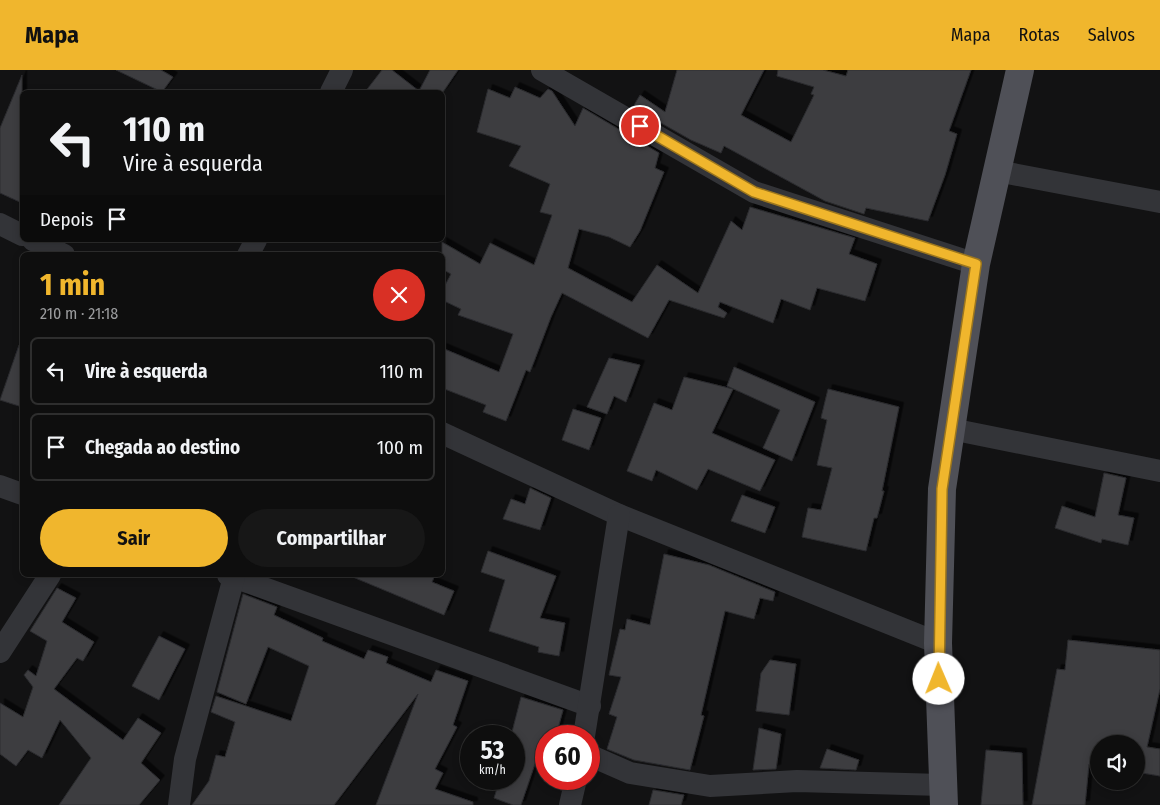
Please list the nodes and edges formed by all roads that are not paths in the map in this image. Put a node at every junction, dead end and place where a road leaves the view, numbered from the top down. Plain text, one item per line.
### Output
1 (342, 70) edge
2 (542, 70) edge
3 (1020, 70) edge
4 (331, 90) edge
5 (997, 171) junction
6 (1160, 202) edge
7 (0, 224) edge
8 (20, 234) edge
9 (36, 242) edge
10 (58, 252) edge
11 (976, 264) junction
12 (951, 430) junction
13 (445, 434) edge
14 (1160, 471) edge
15 (0, 486) edge
16 (20, 493) edge
17 (619, 515) junction
18 (49, 577) edge
19 (231, 577) edge
20 (234, 577) edge
21 (938, 643) junction
22 (0, 652) edge
23 (590, 706) junction
24 (586, 725) edge
25 (600, 760) edge
26 (573, 790) edge
27 (943, 795) edge
28 (179, 805) edge
29 (570, 805) edge

1 - 4 street
2 - 11 street
3 - 5 main road
5 - 6 street
5 - 11 main road
7 - 8 street
9 - 10 street
11 - 12 main road
12 - 14 street
12 - 21 main road
13 - 17 street
15 - 16 street
17 - 21 street
17 - 23 street
18 - 22 street
19 - 28 street
20 - 23 street
21 - 27 main road
23 - 24 street
25 - 27 street
26 - 29 street

